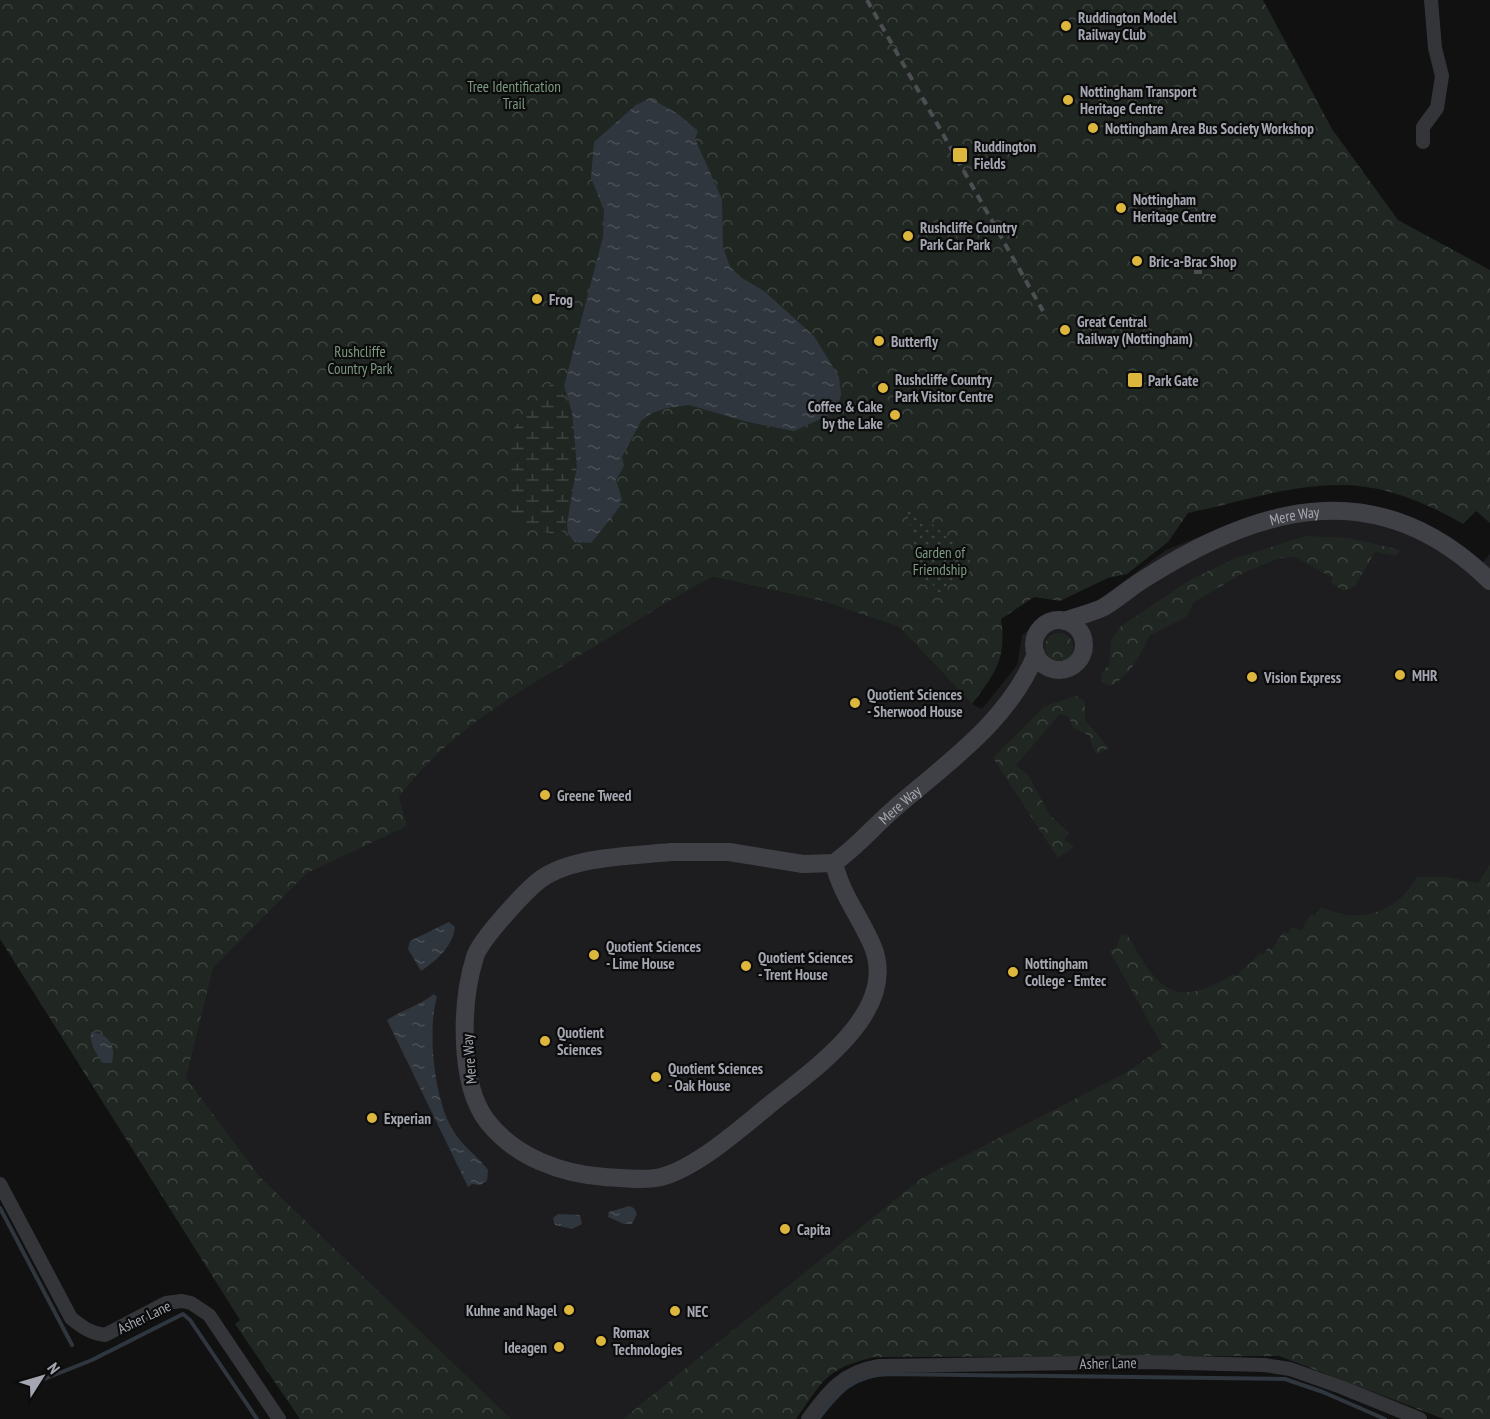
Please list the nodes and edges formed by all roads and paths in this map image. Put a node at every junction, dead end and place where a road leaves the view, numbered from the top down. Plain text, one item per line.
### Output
1 (1431, 0) edge
2 (1423, 142) dead end
3 (1490, 581) edge
4 (1101, 608) junction
5 (1065, 621) junction
6 (1083, 639) junction
7 (1036, 654) junction
8 (1055, 670) junction
9 (1016, 692) junction
10 (834, 863) junction
11 (0, 1184) edge
12 (279, 1419) edge
13 (808, 1419) edge
14 (1420, 1419) edge

1 - 2 street
3 - 4 street, Mere Way
4 - 5 street, Mere Way
4 - 6 street, Mere Way
5 - 6 street
5 - 7 street
6 - 8 street
7 - 8 street
7 - 9 street, Mere Way
8 - 9 street, Mere Way
9 - 10 street, Mere Way
10 - 10 street, Mere Way
11 - 12 street, Asher Lane
13 - 14 street, Asher Lane

